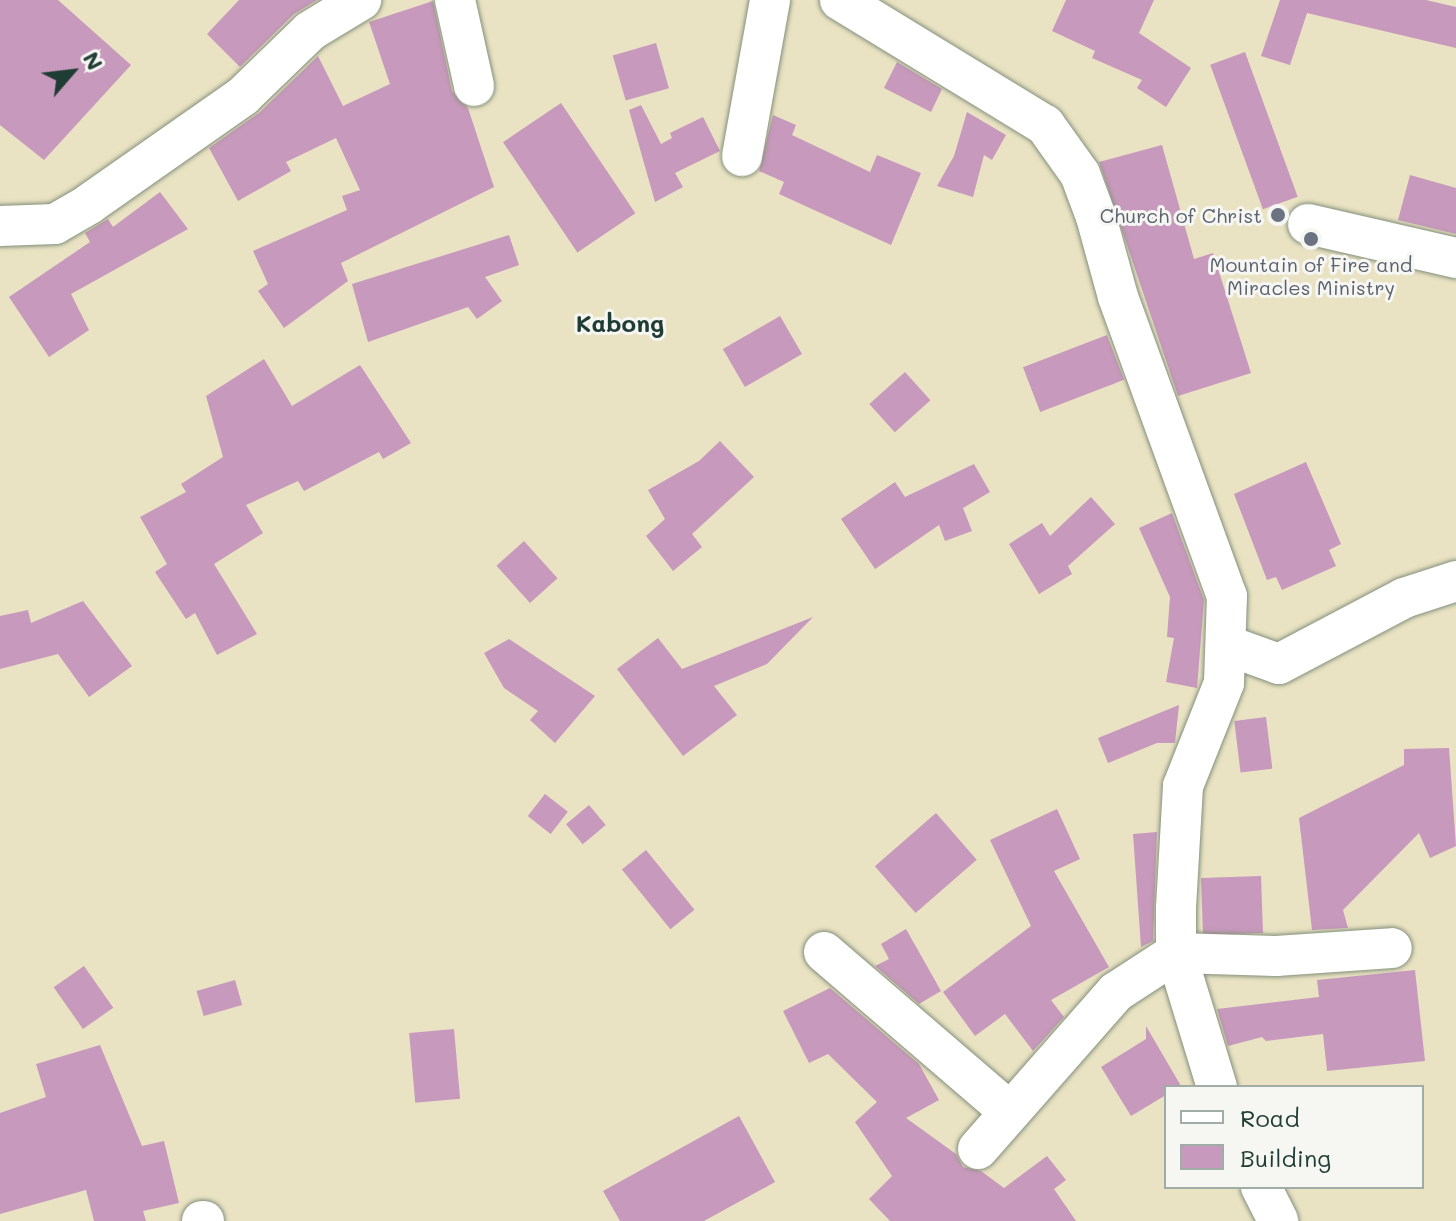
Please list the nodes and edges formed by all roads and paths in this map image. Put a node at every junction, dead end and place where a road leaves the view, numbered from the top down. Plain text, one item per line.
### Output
1 (361, 0) edge
2 (455, 0) edge
3 (770, 0) edge
4 (840, 0) edge
5 (474, 86) dead end
6 (742, 156) dead end
7 (1308, 224) dead end
8 (0, 226) edge
9 (1456, 258) edge
10 (1456, 581) edge
11 (1229, 646) junction
12 (1392, 948) dead end
13 (824, 952) dead end
14 (1176, 953) junction
15 (1216, 1085) edge
16 (1010, 1112) junction
17 (978, 1149) dead end
18 (1262, 1189) edge
19 (1278, 1221) edge

1 - 8 street
2 - 5 street
3 - 6 street
4 - 11 street
7 - 9 street
10 - 11 street
11 - 14 street
12 - 14 street
13 - 16 street
14 - 15 street
14 - 16 street
16 - 17 street
18 - 19 street

